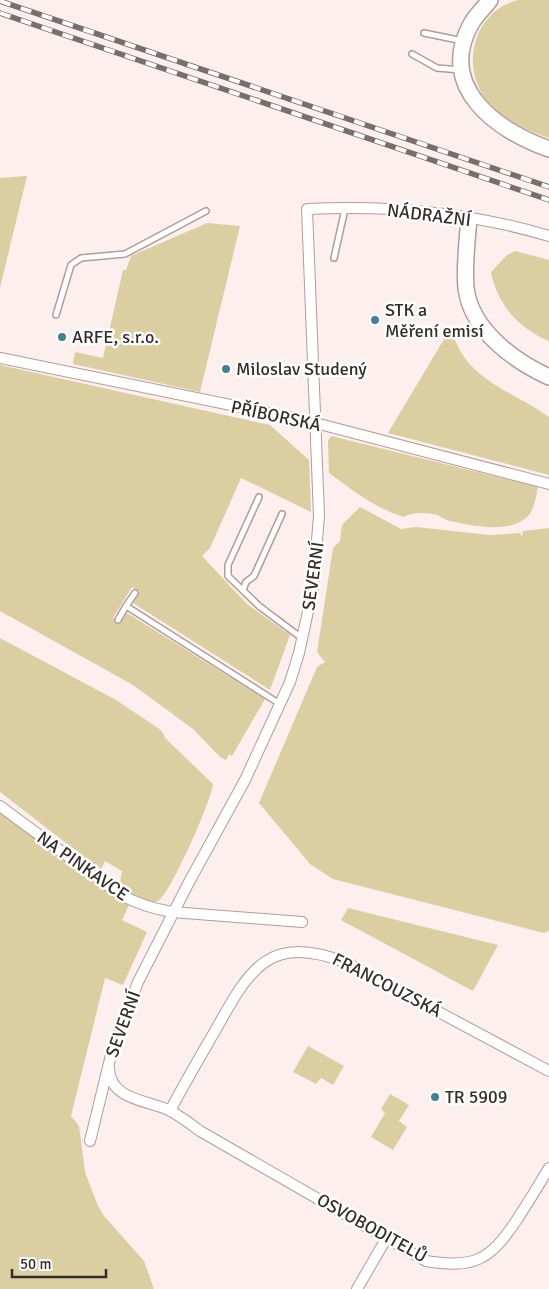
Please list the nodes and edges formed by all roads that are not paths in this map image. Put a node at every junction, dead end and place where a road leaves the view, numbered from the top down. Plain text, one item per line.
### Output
1 (491, 0) edge
2 (424, 34) dead end
3 (464, 41) junction
4 (412, 54) dead end
5 (462, 70) junction
6 (549, 149) edge
7 (345, 209) junction
8 (307, 210) joint
9 (206, 211) dead end
10 (469, 219) junction
11 (549, 236) edge
12 (334, 258) dead end
13 (56, 315) dead end
14 (0, 358) edge
15 (549, 377) edge
16 (316, 424) junction
17 (549, 484) edge
18 (259, 497) dead end
19 (282, 514) dead end
20 (243, 590) junction
21 (135, 593) dead end
22 (126, 606) junction
23 (118, 620) dead end
24 (303, 639) junction
25 (280, 704) junction
26 (0, 806) edge
27 (172, 912) junction
28 (302, 922) dead end
29 (108, 1065) junction
30 (549, 1071) edge
31 (170, 1111) junction
32 (90, 1141) dead end
33 (549, 1168) edge
34 (386, 1238) junction
35 (358, 1289) edge

1 - 3 main road
2 - 3 lane
3 - 5 main road
4 - 5 lane
5 - 6 main road
7 - 8 street, NÁDRAŽNÍ
7 - 10 street, NÁDRAŽNÍ
7 - 12 lane
8 - 16 street, SEVERNÍ
9 - 13 lane
10 - 11 street, NÁDRAŽNÍ
10 - 15 main road
14 - 16 street, PŘÍBORSKÁ
16 - 17 street, PŘÍBORSKÁ
16 - 24 street, SEVERNÍ
18 - 20 lane
19 - 20 lane
20 - 24 lane
21 - 22 lane
22 - 23 lane
22 - 25 lane
24 - 25 street, SEVERNÍ
25 - 27 street, SEVERNÍ
26 - 27 street, NA PINKAVCE
27 - 28 street
27 - 29 street, SEVERNÍ
29 - 31 street
29 - 32 street, SEVERNÍ
30 - 31 street, FRANCOUZSKÁ
31 - 34 street, OSVOBODITELŮ
33 - 34 street, OSVOBODITELŮ
34 - 35 street

